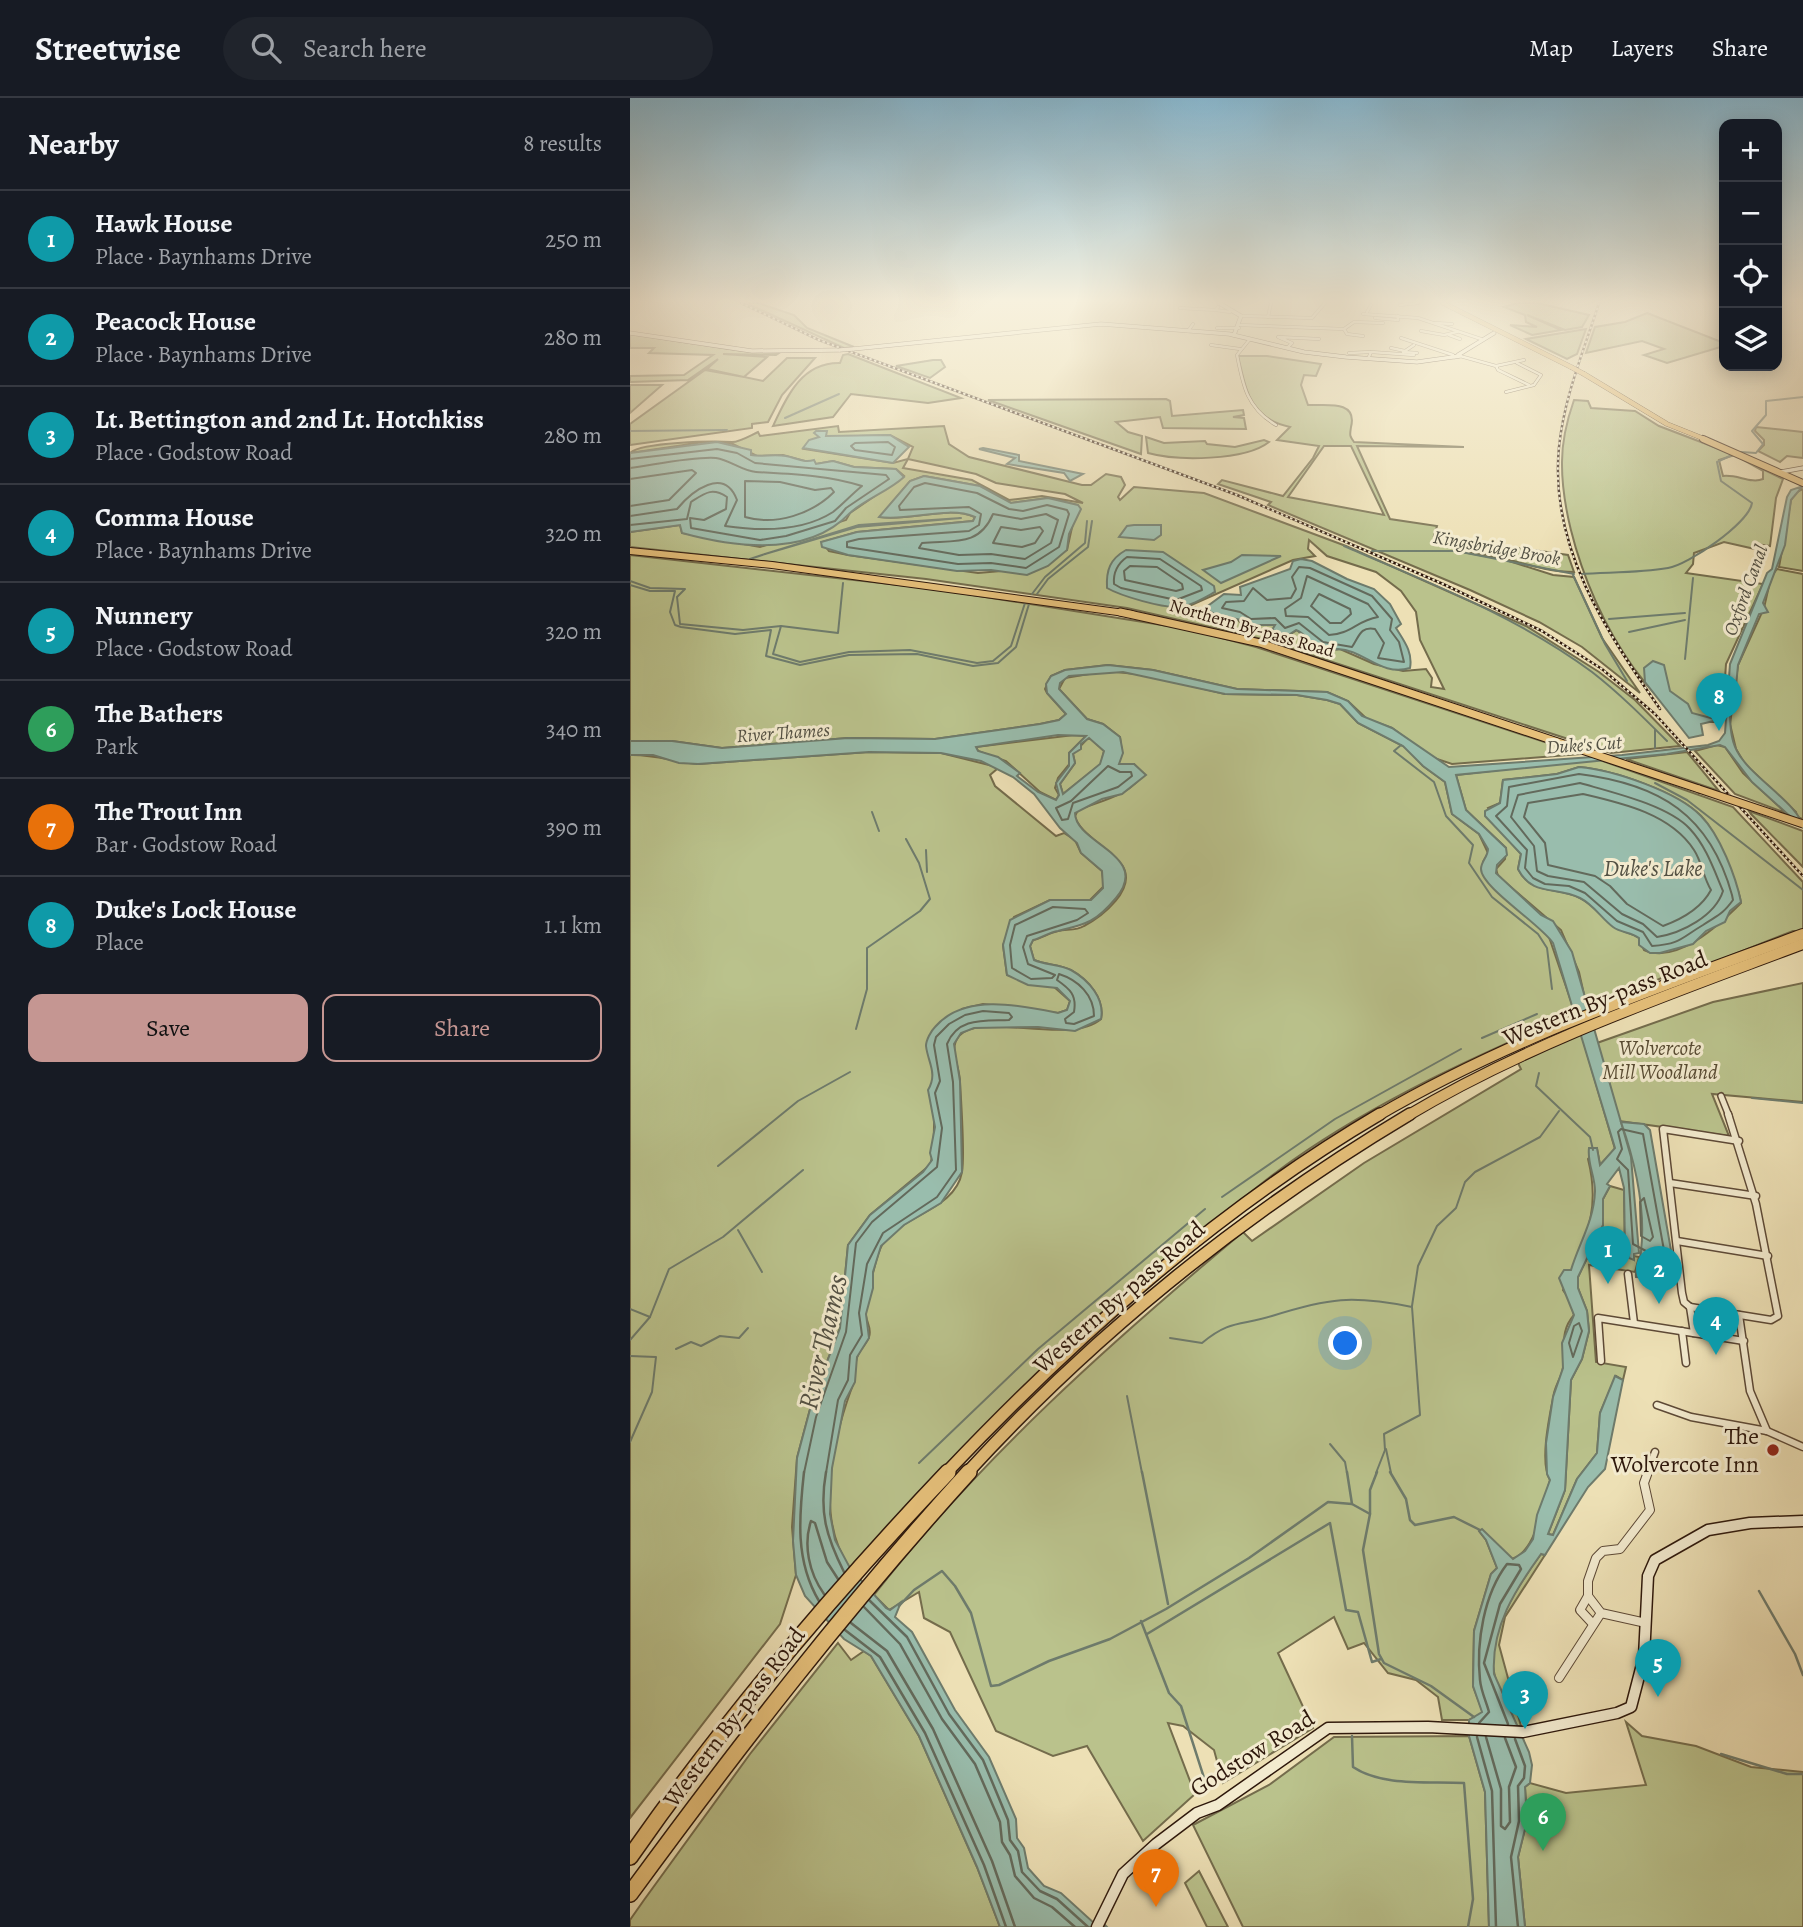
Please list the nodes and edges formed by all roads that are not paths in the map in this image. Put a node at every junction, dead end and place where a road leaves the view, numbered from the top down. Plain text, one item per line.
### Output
1 (1243, 388) edge
2 (1519, 388) edge
3 (1608, 388) edge
4 (1506, 392) dead end
5 (1276, 425) dead end
6 (1803, 468) edge
7 (1782, 472) junction
8 (1803, 483) edge
9 (630, 551) edge
10 (1803, 824) edge
11 (1799, 936) edge
12 (1803, 944) edge
13 (1605, 1014) junction
14 (1561, 1030) junction
15 (1721, 1096) dead end
16 (1739, 1141) junction
17 (1670, 1183) junction
18 (1756, 1196) junction
19 (1677, 1241) junction
20 (1768, 1256) junction
21 (1628, 1274) dead end
22 (1690, 1307) junction
23 (1739, 1315) junction
24 (1634, 1323) junction
25 (1682, 1331) junction
26 (1694, 1333) junction
27 (1744, 1341) junction
28 (1601, 1362) dead end
29 (1686, 1363) dead end
30 (1657, 1405) dead end
31 (1767, 1431) junction
32 (1803, 1447) edge
33 (1655, 1452) dead end
34 (1803, 1521) edge
35 (1588, 1596) junction
36 (1601, 1613) junction
37 (1646, 1623) junction
38 (1594, 1624) junction
39 (816, 1633) junction
40 (1559, 1678) dead end
41 (630, 1857) edge
42 (630, 1894) edge
43 (1098, 1926) edge

1 - 5 street
2 - 4 street
3 - 7 highway, bridge
6 - 7 street
7 - 8 highway
9 - 10 highway, Northern By-pass Road, bridge
11 - 13 highway, Western By-pass Road
12 - 13 highway, Western By-pass Road
13 - 14 highway, Western By-pass Road
14 - 39 highway, Western By-pass Road
14 - 39 highway, Western By-pass Road
15 - 16 street
16 - 17 street
16 - 18 street
17 - 18 street
17 - 19 street
18 - 20 street
19 - 20 street
19 - 22 street
20 - 23 street
21 - 24 street
22 - 23 street
22 - 26 street
23 - 27 street
24 - 25 street
24 - 28 street
25 - 26 street
25 - 29 street
26 - 27 street
27 - 31 street
30 - 31 street
31 - 32 street
33 - 35 street
34 - 37 street, Godstow Road
35 - 36 street
35 - 38 street
36 - 37 street
36 - 38 street
37 - 43 street, Godstow Road
38 - 40 street
39 - 41 highway, Western By-pass Road
39 - 42 highway, Western By-pass Road

